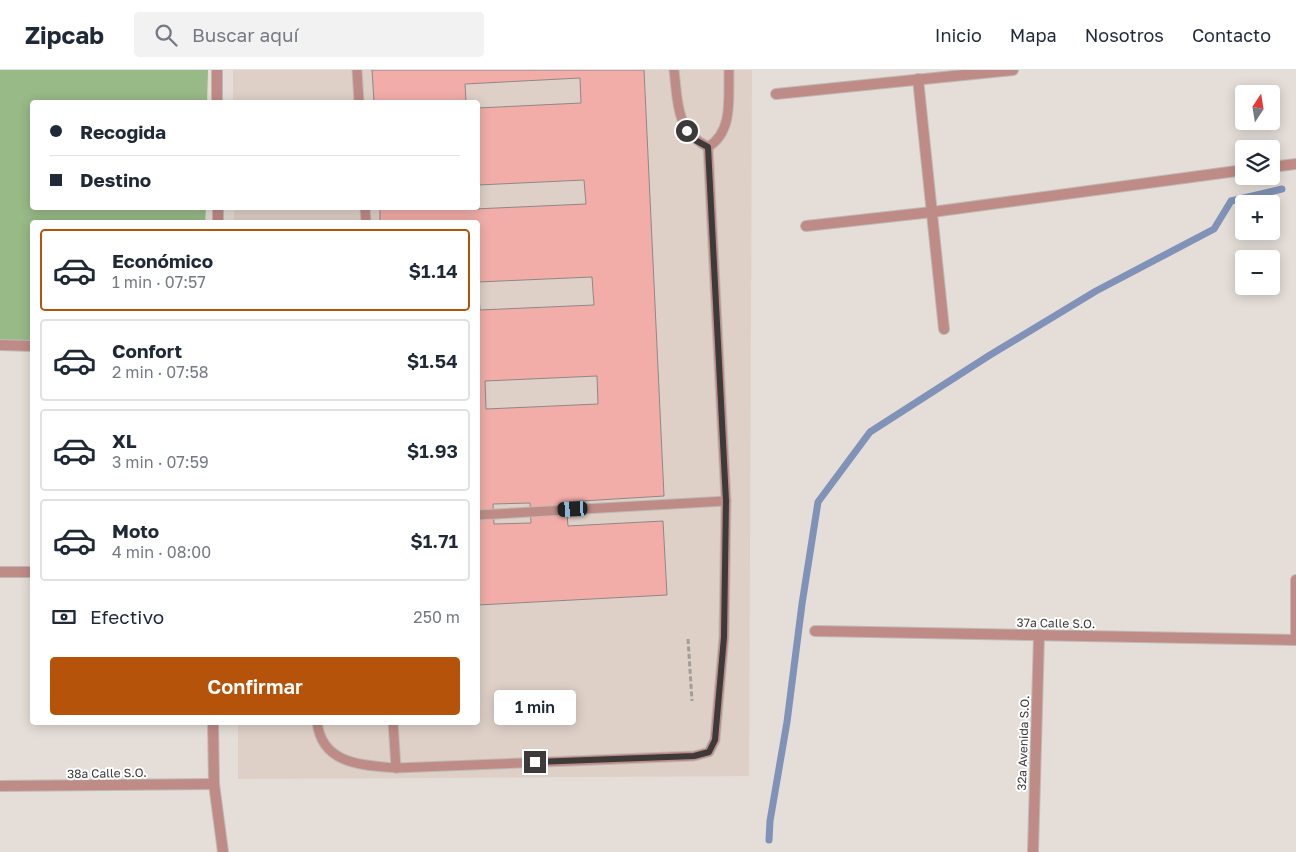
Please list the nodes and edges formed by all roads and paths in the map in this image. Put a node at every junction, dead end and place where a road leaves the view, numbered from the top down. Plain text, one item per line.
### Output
1 (217, 70) edge
2 (357, 70) edge
3 (674, 70) edge
4 (729, 70) edge
5 (1013, 70) edge
6 (918, 80) junction
7 (776, 94) dead end
8 (217, 100) edge
9 (359, 100) edge
10 (708, 147) junction
11 (1296, 164) edge
12 (1280, 166) edge
13 (1235, 171) edge
14 (932, 212) junction
15 (806, 226) dead end
16 (944, 329) dead end
17 (0, 345) edge
18 (30, 346) edge
19 (726, 501) junction
20 (480, 514) edge
21 (0, 572) edge
22 (30, 572) edge
23 (1296, 580) edge
24 (815, 631) dead end
25 (1039, 636) junction
26 (688, 639) dead end
27 (1296, 640) edge
28 (692, 701) dead end
29 (213, 725) edge
30 (317, 725) edge
31 (393, 725) edge
32 (396, 768) junction
33 (214, 784) junction
34 (0, 786) edge
35 (223, 852) edge
36 (1032, 852) edge

1 - 8 street
2 - 9 lane
3 - 10 lane
4 - 10 lane
5 - 6 street
6 - 7 street
6 - 14 street
10 - 19 lane
11 - 12 street
13 - 14 street
14 - 15 street
14 - 16 street
17 - 18 street
19 - 20 lane
19 - 32 lane
21 - 22 street
23 - 27 street
24 - 25 street, 37a Calle S.O.
25 - 27 street, 37a Calle S.O.
25 - 36 street, 32a Avenida S.O.
26 - 28 path
29 - 33 street
30 - 32 lane
31 - 32 lane
33 - 34 street, 38a Calle S.O.
33 - 35 street

